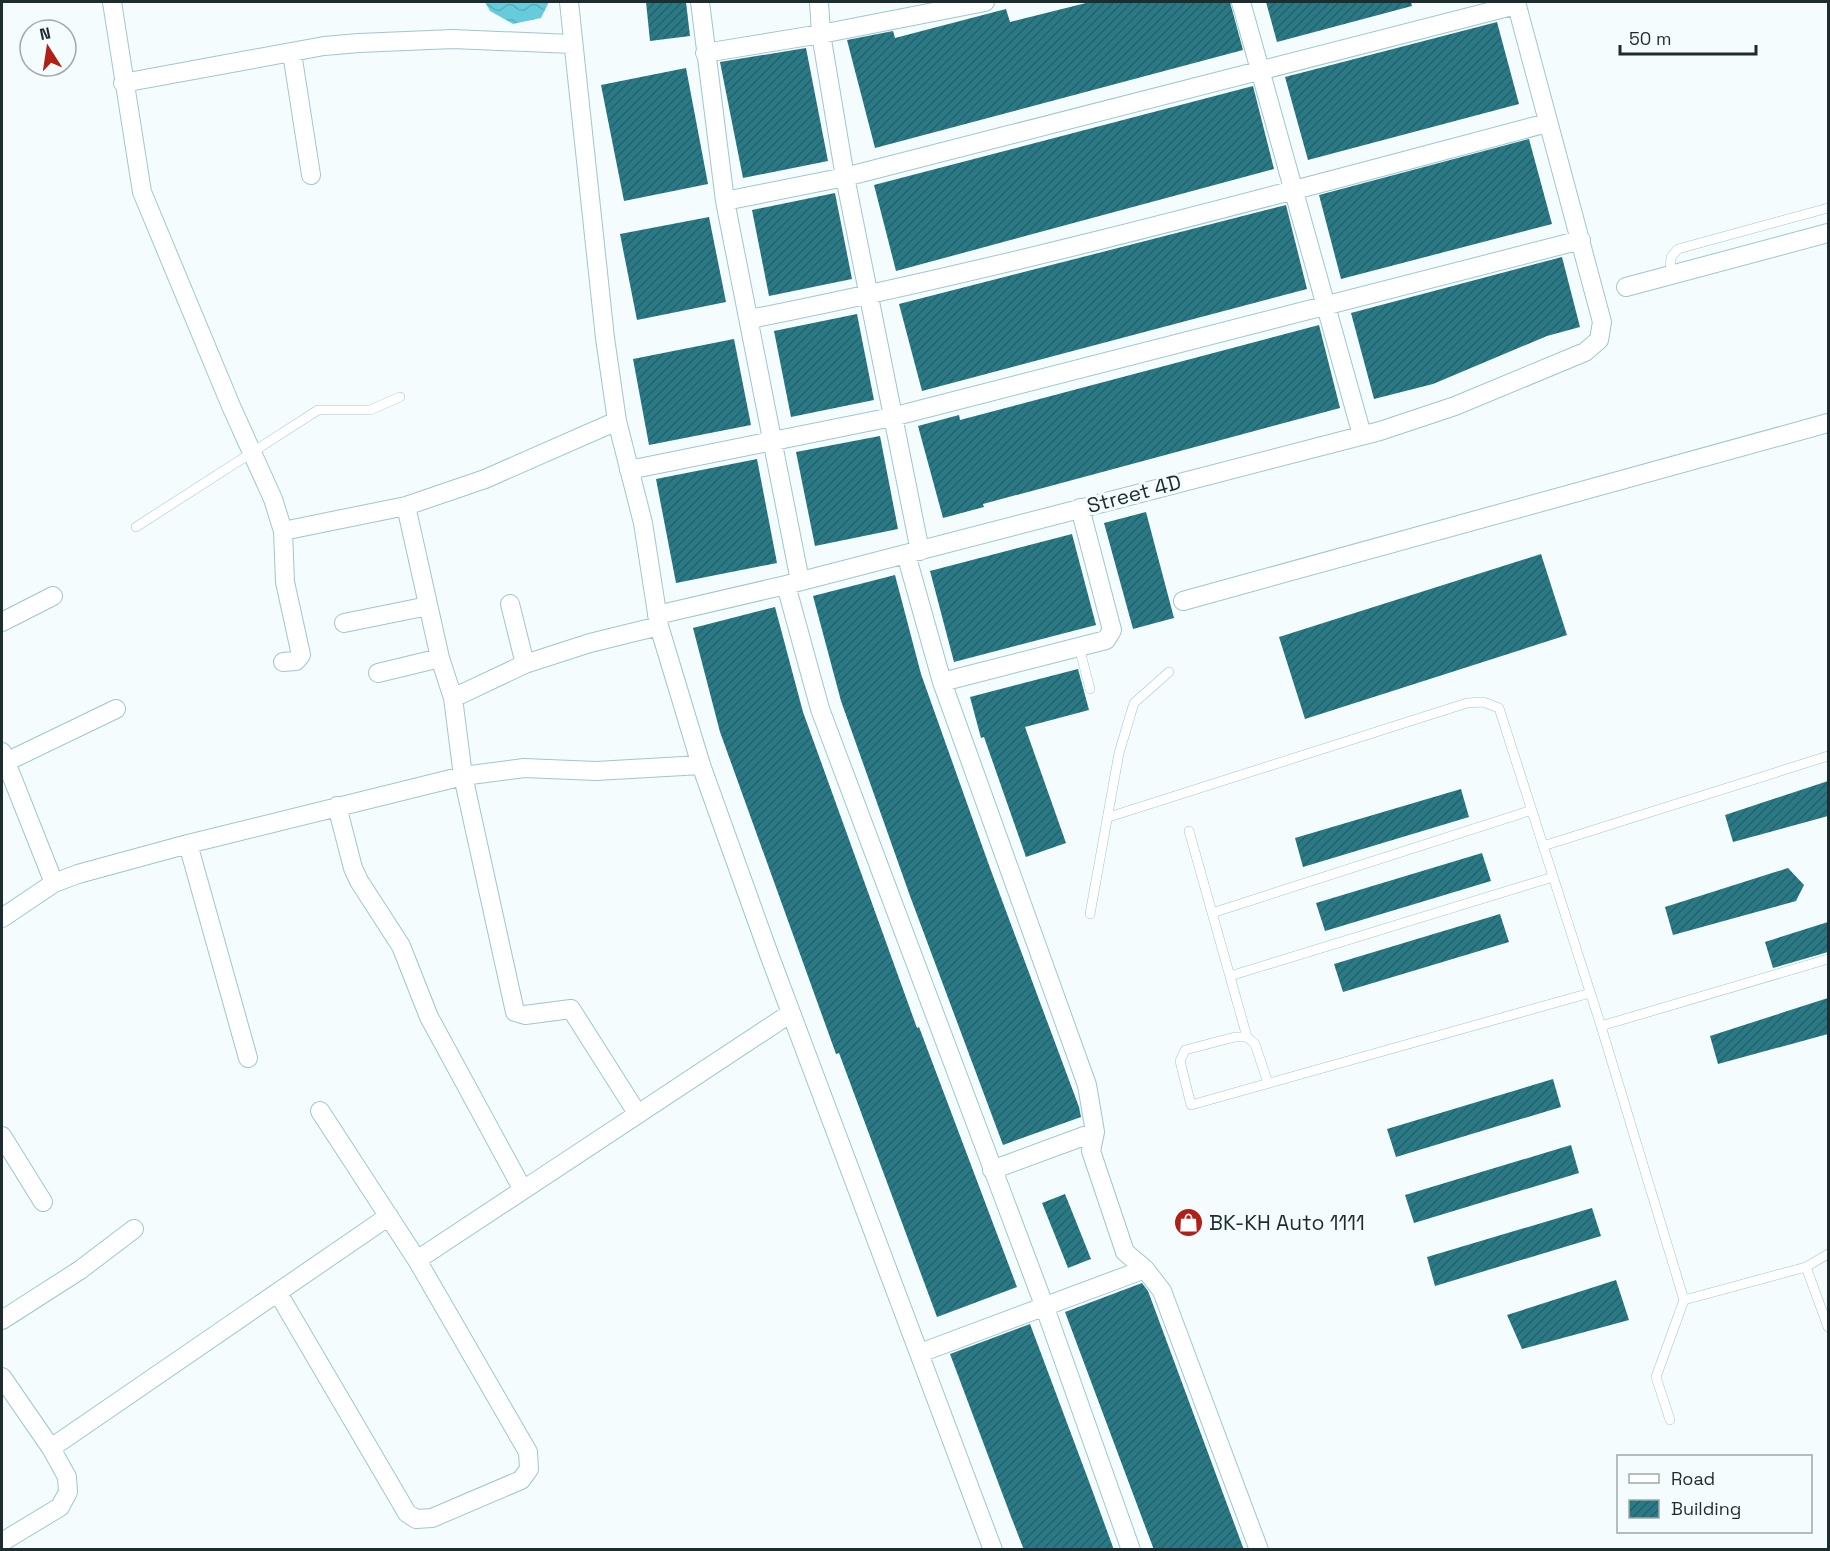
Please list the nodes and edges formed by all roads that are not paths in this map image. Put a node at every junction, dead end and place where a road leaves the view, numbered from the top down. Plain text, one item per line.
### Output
1 (112, 2) edge
2 (569, 2) edge
3 (700, 2) edge
4 (819, 2) edge
5 (985, 2) edge
6 (1241, 2) edge
7 (1516, 3) edge
8 (821, 34) junction
9 (572, 44) junction
10 (292, 53) junction
11 (705, 53) junction
12 (1260, 71) junction
13 (123, 83) junction
14 (1547, 123) junction
15 (310, 176) dead end
16 (845, 177) junction
17 (1293, 190) junction
18 (725, 201) junction
19 (1828, 208) edge
20 (1828, 232) edge
21 (1581, 240) junction
22 (1670, 275) junction
23 (1626, 287) dead end
24 (868, 296) junction
25 (1327, 303) junction
26 (750, 319) junction
27 (399, 397) dead end
28 (892, 417) junction
29 (617, 421) junction
30 (1828, 423) edge
31 (1362, 435) junction
32 (773, 442) junction
33 (252, 454) junction
34 (629, 470) junction
35 (406, 506) junction
36 (1080, 508) junction
37 (136, 527) dead end
38 (283, 531) junction
39 (913, 552) junction
40 (793, 583) junction
41 (53, 596) dead end
42 (1183, 602) dead end
43 (510, 604) dead end
44 (428, 606) junction
45 (658, 620) junction
46 (2, 622) edge
47 (344, 623) dead end
48 (1079, 647) junction
49 (440, 658) junction
50 (283, 662) dead end
51 (525, 664) junction
52 (1169, 672) dead end
53 (378, 673) dead end
54 (942, 682) junction
55 (1090, 689) dead end
56 (453, 698) junction
57 (116, 709) dead end
58 (1828, 756) edge
59 (4, 757) edge
60 (701, 765) junction
61 (463, 776) junction
62 (337, 806) junction
63 (1532, 810) junction
64 (1109, 817) junction
65 (1189, 831) dead end
66 (188, 844) junction
67 (1543, 846) junction
68 (1553, 877) junction
69 (54, 883) junction
70 (1212, 913) junction
71 (1090, 914) dead end
72 (2, 918) edge
73 (1828, 959) edge
74 (1230, 976) junction
75 (1590, 993) junction
76 (791, 1013) junction
77 (1601, 1026) junction
78 (1247, 1037) junction
79 (248, 1058) dead end
80 (1268, 1083) junction
81 (320, 1111) dead end
82 (637, 1113) junction
83 (1095, 1132) junction
84 (2, 1136) edge
85 (992, 1170) junction
86 (523, 1190) junction
87 (42, 1202) dead end
88 (389, 1216) junction
89 (134, 1229) dead end
90 (1828, 1254) edge
91 (417, 1260) junction
92 (1806, 1267) junction
93 (1145, 1269) junction
94 (278, 1293) junction
95 (1684, 1300) junction
96 (1044, 1305) junction
97 (2, 1320) edge
98 (1828, 1327) edge
99 (920, 1353) junction
100 (4, 1385) edge
101 (1670, 1420) dead end
102 (51, 1448) junction
103 (2, 1542) edge
104 (993, 1550) edge
105 (1131, 1550) edge
106 (1258, 1550) edge

1 - 13 street
2 - 9 street
3 - 11 street
4 - 8 street
5 - 8 street
6 - 12 street
7 - 12 street
7 - 14 street
8 - 11 street
8 - 16 street
9 - 10 street
9 - 29 street
10 - 13 street
10 - 15 street
11 - 18 street
12 - 16 street
12 - 17 street
13 - 33 street
14 - 17 street
14 - 21 street
16 - 18 street
16 - 24 street
17 - 24 street
17 - 25 street
18 - 26 street
19 - 22 lane
20 - 22 street
21 - 25 street
21 - 31 street, Street 4D
22 - 23 street
24 - 26 street
24 - 28 street
25 - 28 street
25 - 31 street
26 - 32 street
27 - 33 lane
28 - 32 street
28 - 39 street
29 - 34 street
29 - 35 street
30 - 42 street
31 - 36 street, Street 4D
32 - 34 street
32 - 40 street
33 - 37 lane
33 - 38 street
34 - 45 street
35 - 38 street
35 - 44 street
36 - 39 street, Street 4D
36 - 48 street
38 - 50 street
39 - 40 street, Street 4D
39 - 54 street
40 - 45 street, Street 4D
40 - 85 street
41 - 46 street
43 - 51 street
44 - 47 street
44 - 49 street
45 - 51 street, Street 4D
45 - 60 street
48 - 54 street
48 - 55 lane
49 - 53 street
49 - 56 street
51 - 56 street, Street 4D
52 - 64 lane
54 - 83 street
56 - 61 street
57 - 59 street
58 - 67 lane
59 - 69 street
60 - 61 street
60 - 76 street
61 - 62 street
61 - 82 street
62 - 66 street
62 - 86 street
63 - 64 lane
63 - 67 lane
63 - 70 lane
64 - 71 lane
65 - 70 lane
66 - 69 street
66 - 79 street
67 - 68 lane
68 - 74 lane
68 - 75 lane
69 - 72 street
70 - 74 lane
73 - 77 lane
74 - 78 lane
75 - 77 lane
75 - 80 lane
76 - 82 street
76 - 99 street
77 - 95 lane
78 - 80 lane
78 - 80 lane
81 - 88 street
82 - 86 street
83 - 85 street
83 - 93 street
84 - 87 street
85 - 96 street
86 - 91 street
88 - 91 street
88 - 94 street
89 - 97 street
90 - 92 lane
91 - 94 street
92 - 95 lane
92 - 98 lane
93 - 96 street
93 - 106 street
94 - 102 street
95 - 101 lane
96 - 99 street
96 - 105 street
99 - 104 street
100 - 102 street
102 - 103 street

